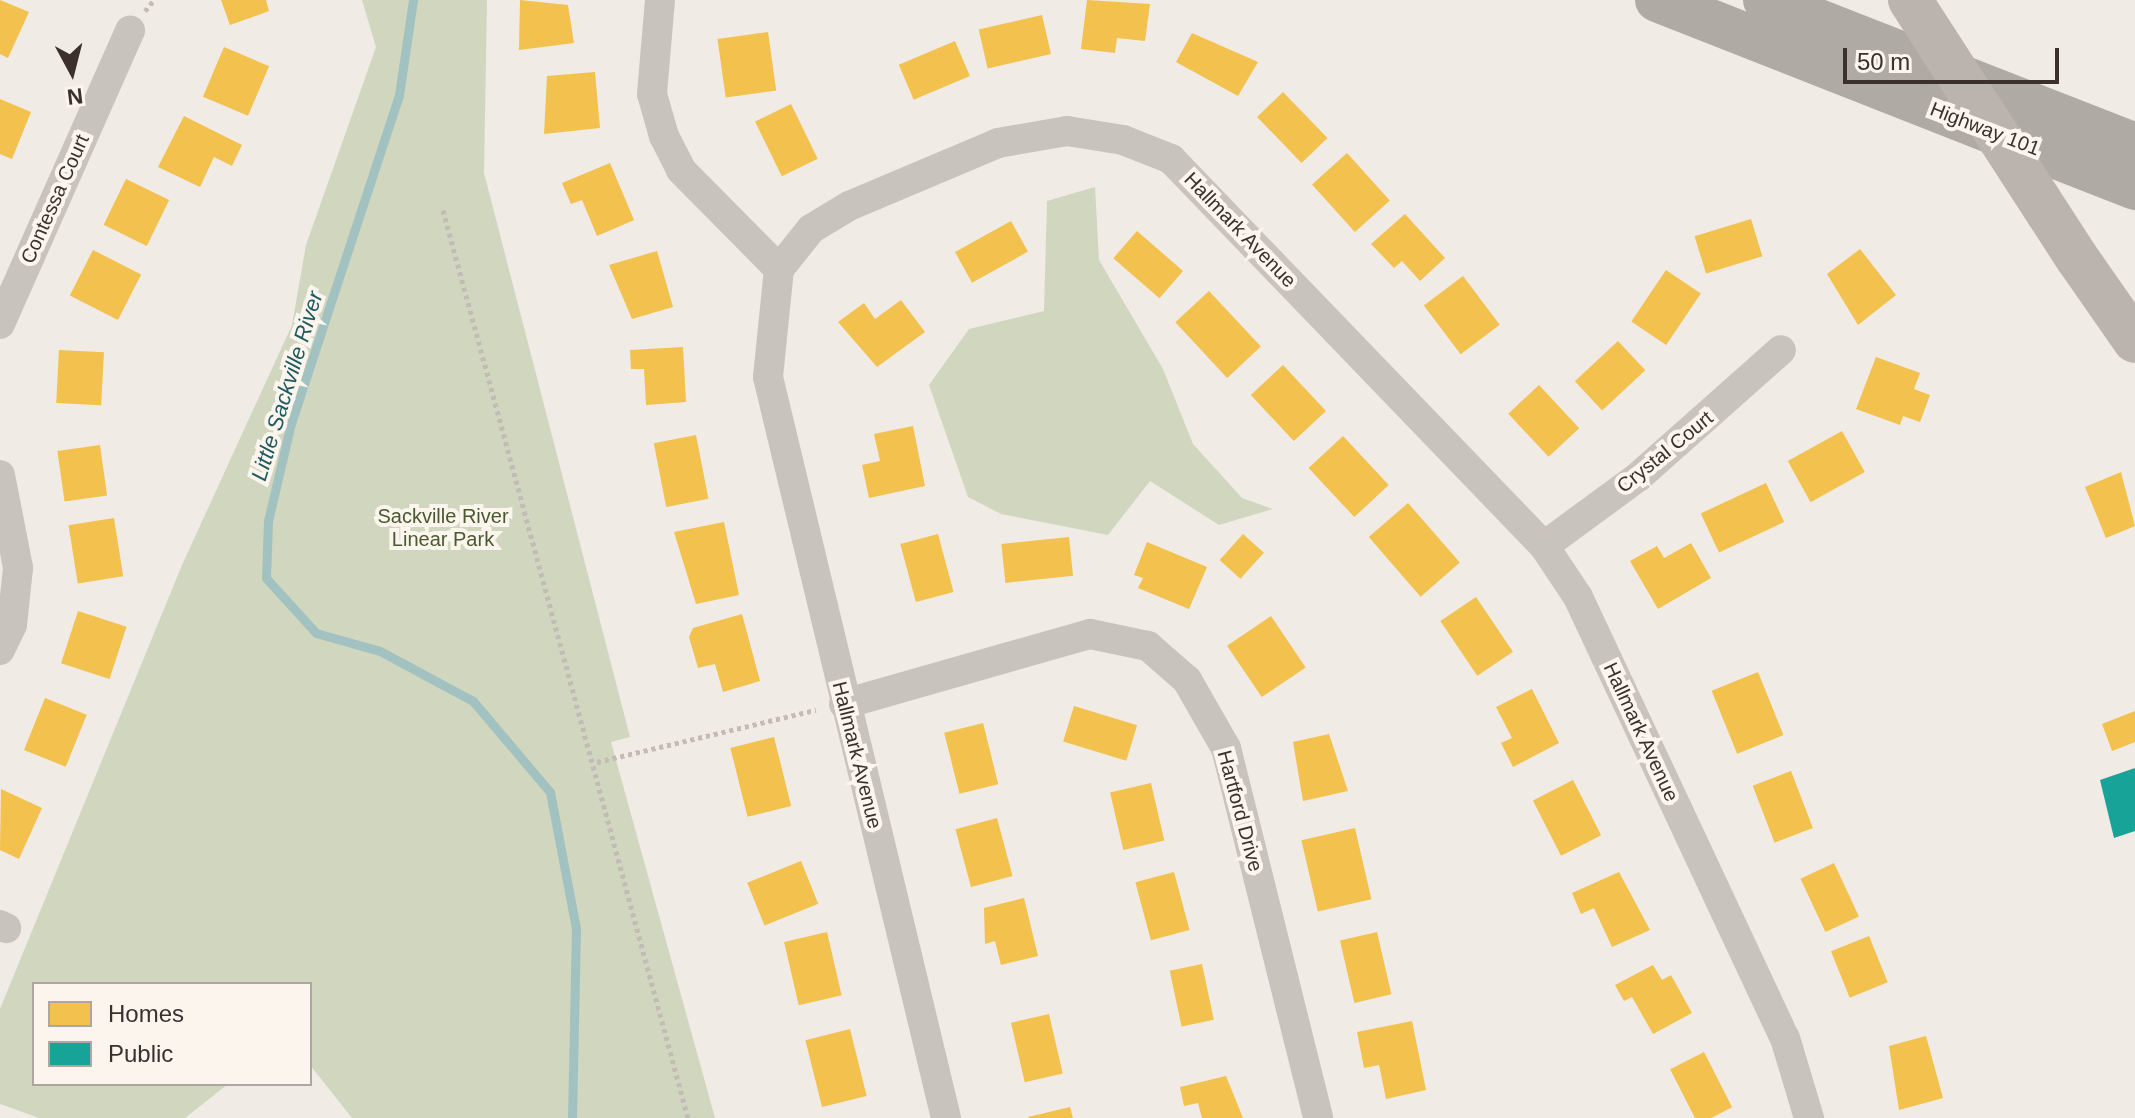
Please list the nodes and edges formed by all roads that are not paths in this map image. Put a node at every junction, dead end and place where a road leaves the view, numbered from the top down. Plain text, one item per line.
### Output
1 (660, 0) edge
2 (1657, 0) edge
3 (1765, 0) edge
4 (1910, 0) edge
5 (130, 31) dead end
6 (2135, 145) edge
7 (2135, 188) edge
8 (779, 269) junction
9 (0, 324) edge
10 (2135, 341) edge
11 (1781, 350) dead end
12 (0, 475) edge
13 (1544, 546) junction
14 (0, 650) edge
15 (844, 704) junction
16 (946, 1118) edge
17 (1318, 1118) edge
18 (1809, 1118) edge

1 - 8 street
2 - 7 highway, Highway 101
3 - 6 highway, Highway 101
4 - 10 street, bridge
5 - 9 street, Contessa Court
8 - 13 street, Hallmark Avenue
8 - 15 street, Hallmark Avenue
11 - 13 street, Crystal Court
12 - 14 street
13 - 18 street, Hallmark Avenue
15 - 16 street, Hallmark Avenue
15 - 17 street, Hartford Drive

